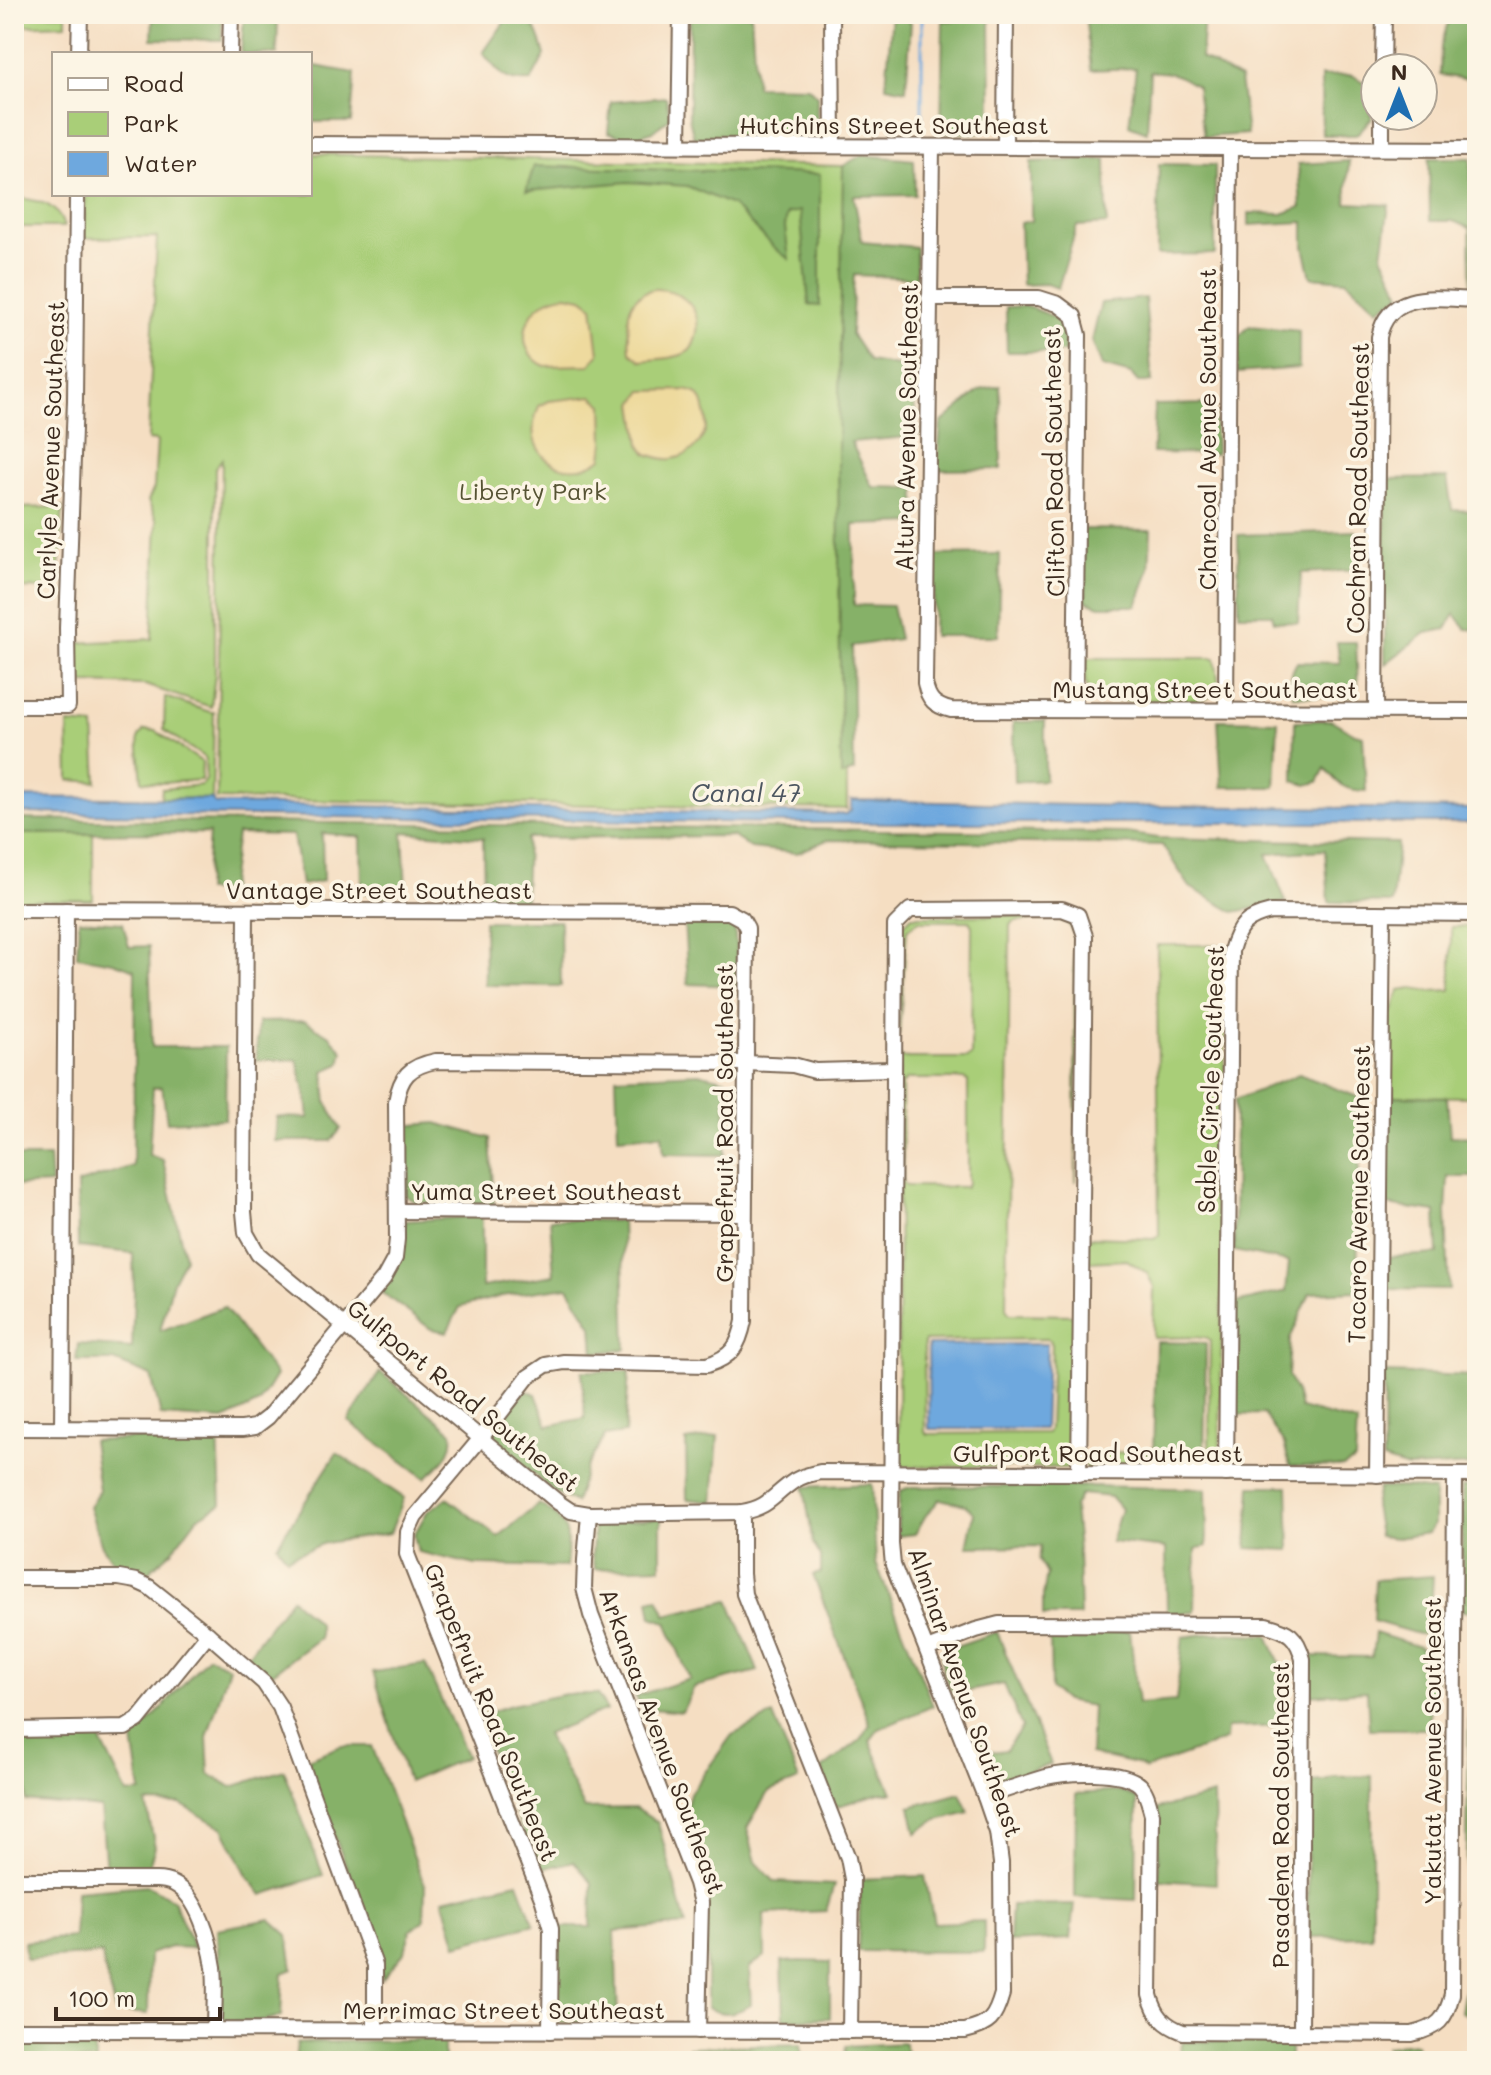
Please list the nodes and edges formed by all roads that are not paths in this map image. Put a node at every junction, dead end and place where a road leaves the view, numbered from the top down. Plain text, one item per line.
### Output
1 (80, 14) edge
2 (231, 14) edge
3 (681, 14) edge
4 (832, 14) edge
5 (1006, 14) edge
6 (1384, 14) edge
7 (79, 52) edge
8 (230, 52) edge
9 (1383, 52) edge
10 (1382, 132) edge
11 (312, 144) edge
12 (679, 145) junction
13 (833, 146) junction
14 (1005, 146) junction
15 (1382, 147) junction
16 (932, 148) junction
17 (1230, 149) junction
18 (1477, 149) edge
19 (77, 196) edge
20 (929, 298) junction
21 (1477, 300) edge
22 (934, 703) joint
23 (14, 706) edge
24 (1075, 709) junction
25 (1226, 709) junction
26 (1376, 710) junction
27 (1477, 711) edge
28 (14, 910) edge
29 (66, 910) junction
30 (246, 911) junction
31 (1383, 914) junction
32 (1477, 914) edge
33 (742, 919) joint
34 (746, 1063) junction
35 (893, 1069) junction
36 (397, 1211) junction
37 (744, 1213) junction
38 (345, 1326) junction
39 (14, 1428) edge
40 (62, 1428) junction
41 (481, 1438) junction
42 (892, 1472) junction
43 (1079, 1474) junction
44 (1226, 1474) junction
45 (1377, 1475) junction
46 (1455, 1475) junction
47 (1477, 1475) edge
48 (742, 1512) junction
49 (589, 1514) junction
50 (14, 1578) edge
51 (208, 1634) junction
52 (927, 1649) junction
53 (14, 1730) edge
54 (985, 1797) junction
55 (14, 1880) edge
56 (990, 2020) joint
57 (14, 2030) edge
58 (214, 2030) junction
59 (375, 2030) junction
60 (550, 2031) junction
61 (698, 2031) junction
62 (850, 2031) junction
63 (1301, 2033) junction

1 - 7 street
2 - 8 street
3 - 12 street
4 - 13 street
5 - 14 street
6 - 9 street
10 - 15 street
11 - 12 street, Hutchins Street Southeast
12 - 13 street, Hutchins Street Southeast
13 - 16 street, Hutchins Street Southeast
14 - 16 street, Hutchins Street Southeast
14 - 17 street, Hutchins Street Southeast
15 - 17 street, Hutchins Street Southeast
15 - 18 street, Hutchins Street Southeast
16 - 20 street, Altura Avenue Southeast
17 - 25 street, Charcoal Avenue Southeast
19 - 23 street, Carlyle Avenue Southeast
20 - 22 street, Altura Avenue Southeast
20 - 24 street, Clifton Road Southeast
21 - 26 street, Cochran Road Southeast
22 - 24 street, Mustang Street Southeast
24 - 25 street, Mustang Street Southeast
25 - 26 street, Mustang Street Southeast
26 - 27 street, Mustang Street Southeast
28 - 29 street, Vantage Street Southeast
29 - 30 street, Vantage Street Southeast
29 - 40 street
30 - 33 street, Vantage Street Southeast
30 - 38 street, Gulfport Road Southeast
31 - 32 street, Sable Circle Southeast
31 - 44 street, Sable Circle Southeast
31 - 45 street, Tacaro Avenue Southeast
33 - 34 street, Grapefruit Road Southeast
34 - 35 street
34 - 36 street
34 - 37 street, Grapefruit Road Southeast
35 - 42 street, Alminar Avenue Southeast
35 - 43 street, Alminar Avenue Southeast
36 - 37 street, Yuma Street Southeast
36 - 38 street
37 - 41 street, Grapefruit Road Southeast
38 - 40 street
38 - 41 street, Gulfport Road Southeast
39 - 40 street
41 - 49 street, Gulfport Road Southeast
41 - 60 street, Grapefruit Road Southeast
42 - 43 street, Gulfport Road Southeast
42 - 48 street, Gulfport Road Southeast
42 - 52 street, Alminar Avenue Southeast
43 - 44 street, Gulfport Road Southeast
44 - 45 street, Gulfport Road Southeast
45 - 46 street, Gulfport Road Southeast
46 - 47 street, Gulfport Road Southeast
46 - 63 street, Yakutat Avenue Southeast
48 - 49 street, Gulfport Road Southeast
48 - 62 street
49 - 61 street, Arkansas Avenue Southeast
50 - 51 street
51 - 53 street
51 - 59 street
52 - 54 street, Alminar Avenue Southeast
52 - 63 street, Pasadena Road Southeast
54 - 56 street, Alminar Avenue Southeast
54 - 63 street
55 - 58 street
56 - 62 street, Merrimac Street Southeast
57 - 58 street, Merrimac Street Southeast
58 - 59 street, Merrimac Street Southeast
59 - 60 street, Merrimac Street Southeast
60 - 61 street, Merrimac Street Southeast
61 - 62 street, Merrimac Street Southeast

